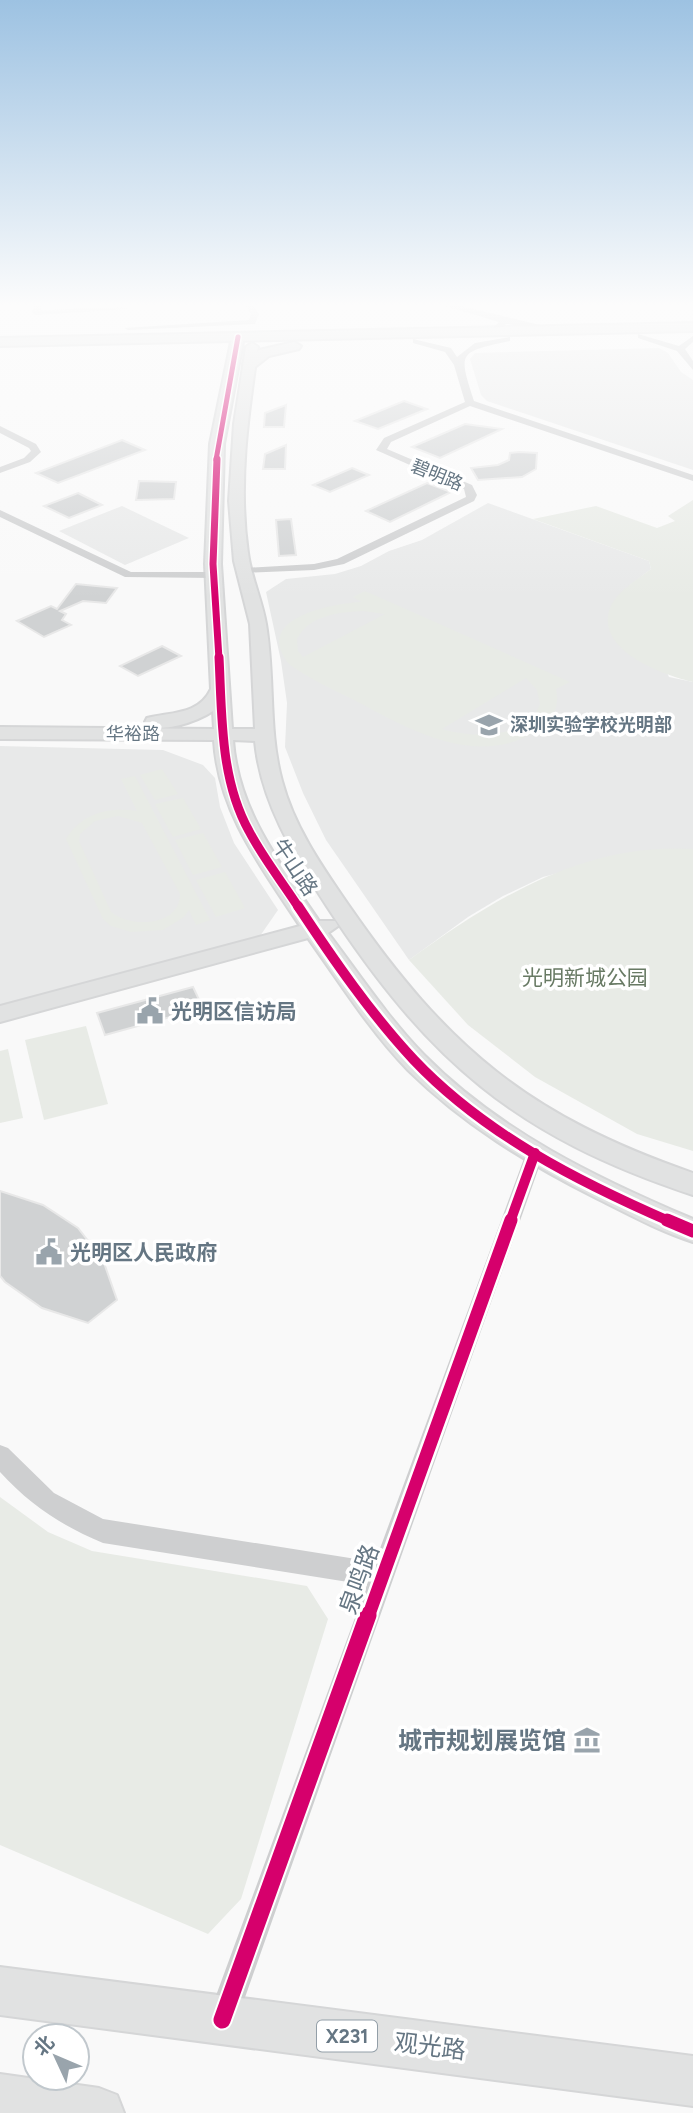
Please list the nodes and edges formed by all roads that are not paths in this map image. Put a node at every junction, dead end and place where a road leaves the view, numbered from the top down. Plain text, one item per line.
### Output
1 (226, 401) edge
2 (242, 401) edge
3 (470, 403) joint
4 (0, 429) edge
5 (0, 470) edge
6 (693, 478) edge
7 (0, 513) edge
8 (244, 571) junction
9 (214, 575) junction
10 (222, 686) junction
11 (0, 721) edge
12 (148, 729) junction
13 (224, 730) junction
14 (266, 730) junction
15 (0, 733) edge
16 (230, 779) junction
17 (348, 920) junction
18 (314, 930) junction
19 (0, 1014) edge
20 (535, 1153) junction
21 (693, 1184) edge
22 (693, 1231) edge
23 (0, 1455) edge
24 (383, 1575) junction
25 (0, 1991) edge
26 (222, 2020) junction
27 (693, 2081) edge
28 (0, 2099) edge
29 (99, 2113) edge

1 - 9 street, 牛山路
2 - 8 street, 牛山路
3 - 6 street
3 - 8 street, 碧明路
4 - 5 street
7 - 9 street
8 - 14 street, 牛山路
9 - 10 street, 牛山路
10 - 12 street
10 - 13 street, 牛山路
11 - 12 street, 华裕路
12 - 13 street, 华裕路
12 - 15 street, 华裕路
12 - 16 street
13 - 14 street, 华裕路
13 - 16 street, 牛山路
14 - 17 street, 牛山路
16 - 18 street, 牛山路
17 - 18 street
17 - 21 street, 牛山路
18 - 19 street
18 - 20 street, 牛山路
20 - 22 street, 牛山路
20 - 24 street, 泉鸣路
23 - 24 street
24 - 26 street, 泉鸣路
25 - 26 main road, 观光路 / X231
26 - 27 main road, 观光路 / X231
28 - 29 main road

